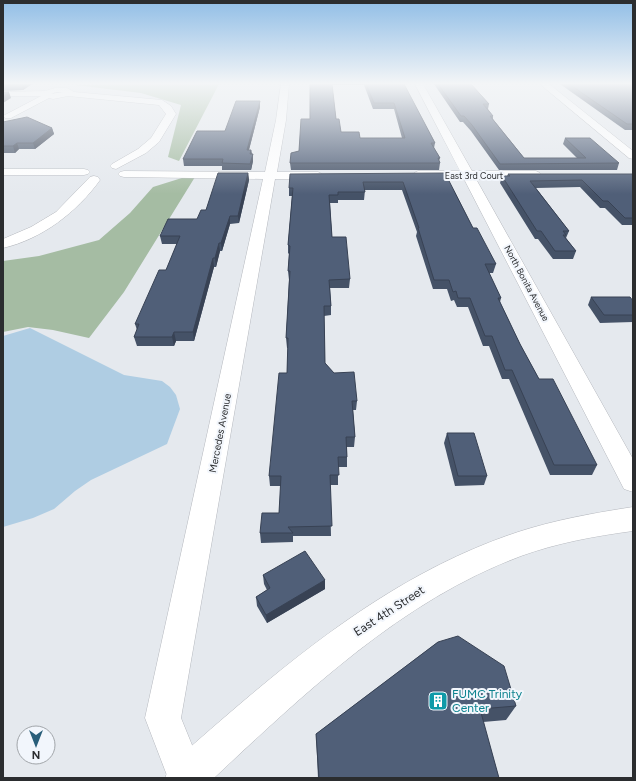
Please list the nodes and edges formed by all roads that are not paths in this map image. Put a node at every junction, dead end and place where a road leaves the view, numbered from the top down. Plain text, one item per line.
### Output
1 (167, 120) edge
2 (281, 120) edge
3 (439, 120) edge
4 (589, 120) edge
5 (633, 156) edge
6 (115, 168) junction
7 (3, 172) edge
8 (469, 175) junction
9 (547, 175) edge
10 (97, 176) junction
11 (270, 176) junction
12 (330, 176) edge
13 (407, 176) edge
14 (3, 244) edge
15 (633, 482) edge
16 (633, 519) edge
17 (186, 778) edge

1 - 6 street
2 - 11 street, Mercedes Avenue
3 - 8 street, North Bonita Avenue
4 - 5 street
6 - 10 street
6 - 11 street
7 - 10 street
8 - 9 street, East 3rd Court
8 - 13 street, East 3rd Court
8 - 15 street, North Bonita Avenue
10 - 14 street
11 - 12 street
11 - 17 street, Mercedes Avenue
16 - 17 street, East 4th Street

